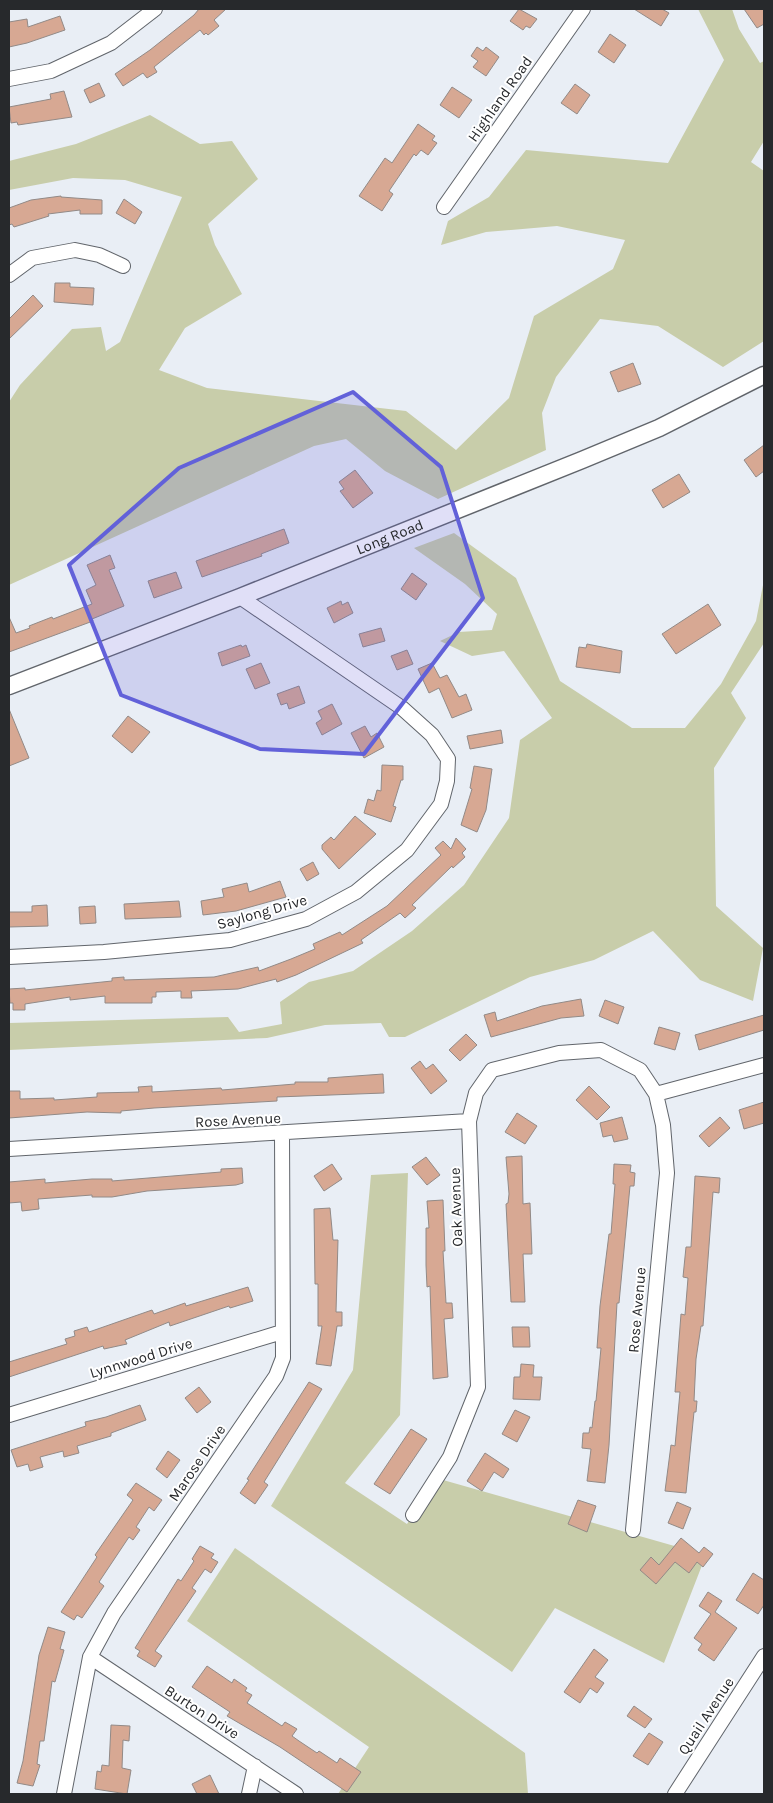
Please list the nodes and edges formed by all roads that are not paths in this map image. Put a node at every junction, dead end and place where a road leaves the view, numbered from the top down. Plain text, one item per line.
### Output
1 (155, 9) edge
2 (583, 9) edge
3 (9, 79) edge
4 (444, 207) dead end
5 (123, 266) dead end
6 (9, 275) edge
7 (764, 375) edge
8 (240, 597) junction
9 (9, 686) edge
10 (9, 956) edge
11 (764, 1065) edge
12 (656, 1094) junction
13 (469, 1121) junction
14 (282, 1133) junction
15 (9, 1149) edge
16 (282, 1332) junction
17 (9, 1415) edge
18 (413, 1515) dead end
19 (633, 1530) dead end
20 (764, 1656) edge
21 (90, 1657) junction
22 (256, 1766) junction
23 (64, 1794) edge
24 (249, 1794) edge
25 (296, 1794) edge
26 (675, 1794) edge

1 - 3 street
2 - 4 street, Highland Road
5 - 6 street
7 - 8 street, Long Road
8 - 9 street, Long Road
8 - 10 street, Saylong Drive
11 - 12 street
12 - 13 street, Oak Avenue
12 - 19 street, Rose Avenue
13 - 14 street, Rose Avenue
13 - 18 street, Oak Avenue
14 - 15 street, Rose Avenue
14 - 16 street, Marose Drive
16 - 17 street, Lynnwood Drive
16 - 21 street, Marose Drive
20 - 26 street, Quail Avenue
21 - 22 street, Burton Drive
21 - 23 street, Marose Drive
22 - 24 street
22 - 25 street, Burton Drive

